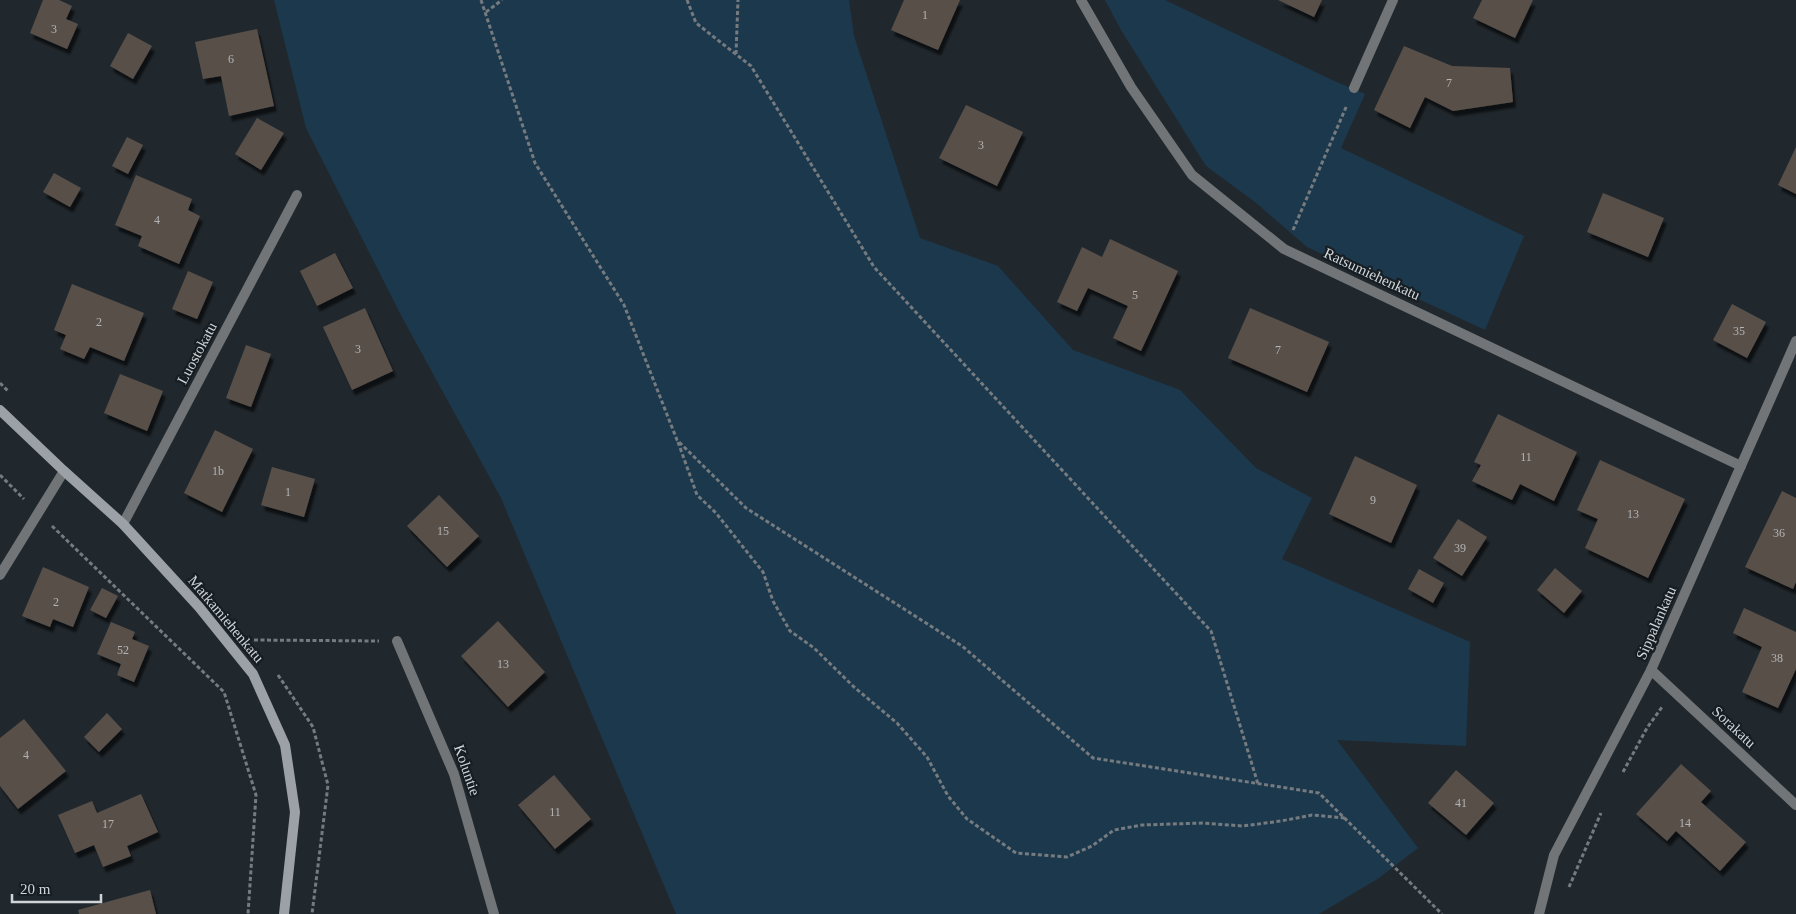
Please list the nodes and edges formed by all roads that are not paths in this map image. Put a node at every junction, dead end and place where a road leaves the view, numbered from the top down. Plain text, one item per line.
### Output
1 (1081, 0) edge
2 (1393, 0) edge
3 (1354, 88) road end
4 (298, 195) dead end
5 (1796, 341) edge
6 (0, 410) edge
7 (1741, 466) junction
8 (64, 471) junction
9 (124, 524) junction
10 (0, 575) edge
11 (397, 641) road end
12 (1651, 670) junction
13 (1796, 805) edge
14 (284, 914) edge
15 (494, 914) edge
16 (1539, 914) edge

1 - 7 street, Ratsumiehenkatu
2 - 3 street
4 - 9 street, Luostokatu
5 - 7 street, Sippalankatu
6 - 8 street, Matkamiehenkatu
7 - 12 street, Sippalankatu
8 - 9 street, Matkamiehenkatu
8 - 10 street
9 - 14 street, Matkamiehenkatu
11 - 15 street, Koluntie
12 - 13 street, Sorakatu
12 - 16 street, Sippalankatu

